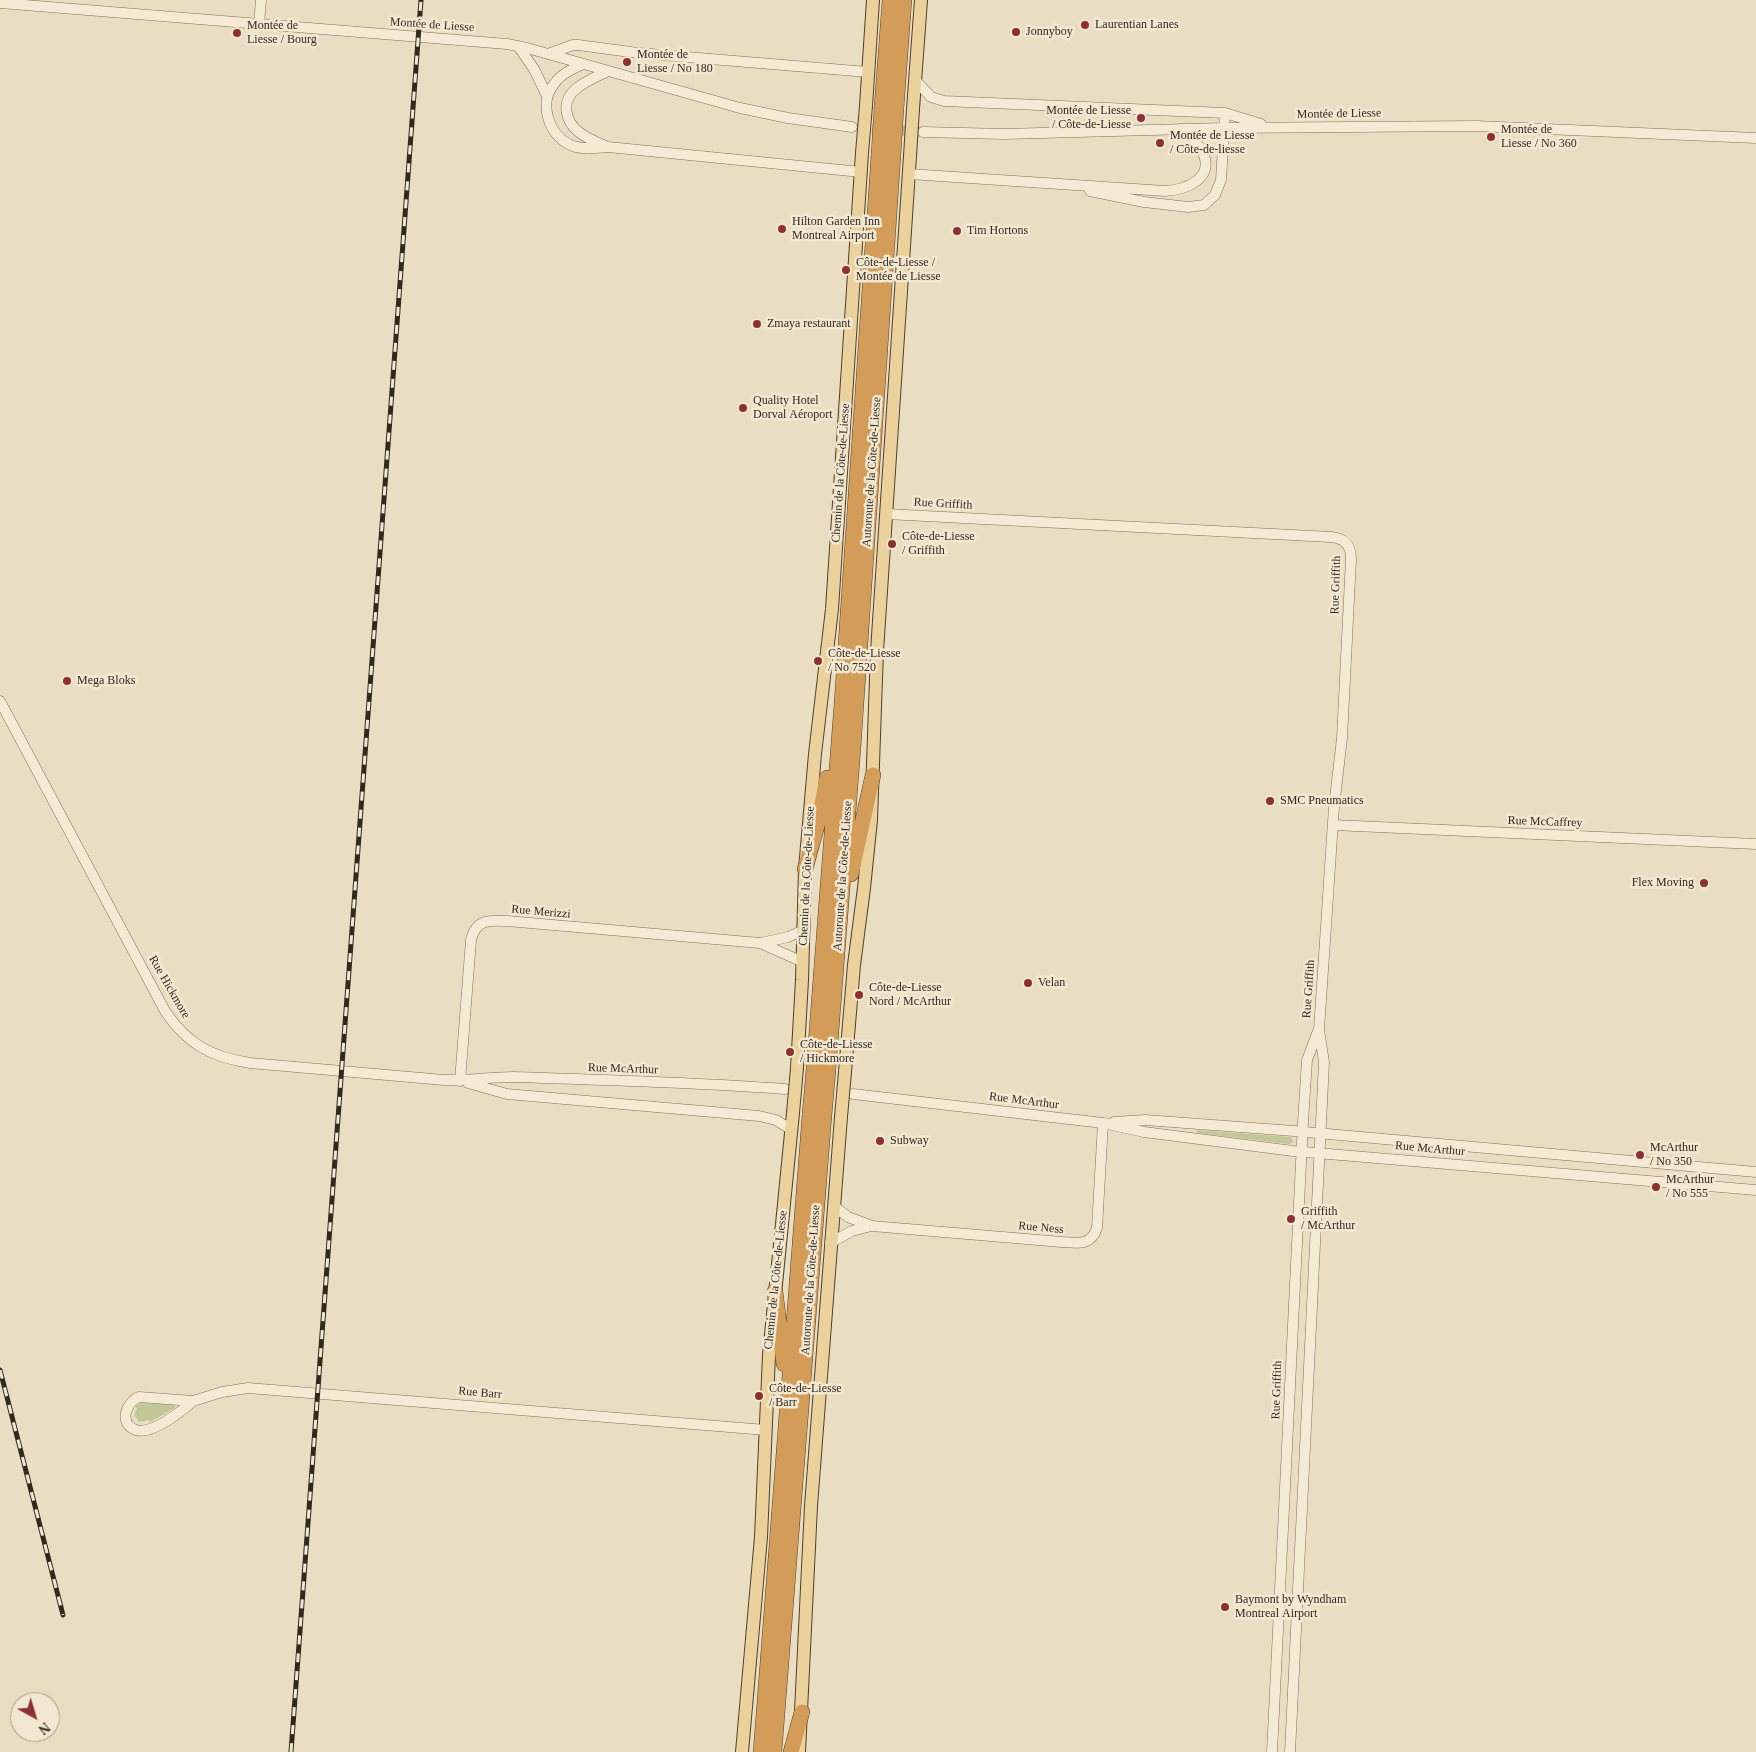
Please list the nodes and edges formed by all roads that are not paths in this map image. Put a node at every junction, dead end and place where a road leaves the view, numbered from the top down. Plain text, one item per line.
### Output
1 (261, 0) edge
2 (873, 0) edge
3 (890, 0) edge
4 (904, 0) edge
5 (921, 0) edge
6 (0, 3) edge
7 (260, 24) junction
8 (518, 46) junction
9 (548, 54) junction
10 (583, 64) junction
11 (608, 71) junction
12 (868, 72) junction
13 (916, 81) junction
14 (547, 96) junction
15 (889, 108) junction
16 (1225, 113) junction
17 (852, 127) tunnel mouth
18 (1272, 127) junction
19 (1224, 128) junction
20 (1181, 129) junction
21 (923, 132) tunnel mouth
22 (1756, 138) edge
23 (608, 147) junction
24 (886, 154) junction
25 (861, 172) junction
26 (909, 174) junction
27 (1061, 184) junction
28 (886, 514) junction
29 (0, 701) edge
30 (842, 703) junction
31 (873, 775) junction
32 (1333, 826) junction
33 (1756, 844) edge
34 (805, 869) junction
35 (804, 930) junction
36 (838, 939) junction
37 (760, 943) junction
38 (803, 962) junction
39 (1319, 1030) junction
40 (821, 1070) junction
41 (460, 1081) junction
42 (785, 1089) dead end
43 (852, 1094) dead end
44 (817, 1115) junction
45 (1102, 1123) junction
46 (792, 1130) junction
47 (1302, 1132) junction
48 (1320, 1134) junction
49 (1301, 1151) junction
50 (1320, 1152) junction
51 (1756, 1172) edge
52 (1756, 1190) edge
53 (834, 1206) junction
54 (872, 1226) junction
55 (830, 1243) junction
56 (775, 1290) junction
57 (788, 1397) junction
58 (193, 1401) junction
59 (766, 1430) junction
60 (1278, 1639) junction
61 (1295, 1639) junction
62 (802, 1712) junction
63 (1275, 1712) junction
64 (1291, 1714) junction
65 (742, 1752) edge
66 (761, 1752) edge
67 (774, 1752) edge
68 (791, 1752) edge
69 (799, 1752) edge
70 (1272, 1752) edge
71 (1290, 1752) edge

1 - 7 street
2 - 12 main road, Chemin de la Côte-de-Liesse
3 - 15 highway, Autoroute de la Côte-de-Liesse
4 - 15 highway, Autoroute de la Côte-de-Liesse
5 - 13 main road
6 - 7 street, Montée de Liesse
7 - 8 street, Montée de Liesse
8 - 9 street, Montée de Liesse
8 - 14 street
9 - 10 street, Montée de Liesse
9 - 12 street
10 - 11 street, Montée de Liesse
10 - 14 street
11 - 17 street, Montée de Liesse
11 - 23 street
12 - 25 main road, Chemin de la Côte-de-Liesse, bridge
13 - 16 street
13 - 26 main road, bridge
14 - 23 street
15 - 24 highway, Autoroute de la Côte-de-Liesse, bridge
16 - 18 street
16 - 19 street
18 - 19 street, Montée de Liesse
18 - 22 street, Montée de Liesse
19 - 20 street, Montée de Liesse
19 - 27 street
20 - 21 street, Montée de Liesse
20 - 27 street
23 - 25 street
24 - 30 highway, Autoroute de la Côte-de-Liesse
24 - 36 highway, Autoroute de la Côte-de-Liesse
25 - 34 main road, Chemin de la Côte-de-Liesse
26 - 27 street
26 - 28 main road
28 - 31 main road
28 - 32 street, Rue Griffith
29 - 41 street, Rue Hickmore
30 - 34 highway
30 - 40 highway, Autoroute de la Côte-de-Liesse
31 - 36 highway
31 - 53 main road, bridge
32 - 33 street, Rue McCaffrey
32 - 39 street, Rue Griffith
34 - 35 main road, Chemin de la Côte-de-Liesse
35 - 37 street, Rue Merizzi
35 - 38 main road, Chemin de la Côte-de-Liesse
36 - 40 highway, Autoroute de la Côte-de-Liesse
37 - 38 street, Rue Merizzi
37 - 41 street, Rue Merizzi
38 - 46 main road, Chemin de la Côte-de-Liesse, bridge
39 - 47 street, Rue Griffith
39 - 48 street, Rue Griffith
40 - 44 highway, Autoroute de la Côte-de-Liesse, bridge
41 - 42 street, Rue McArthur
41 - 46 street
43 - 45 street, Rue McArthur
44 - 57 highway, Autoroute de la Côte-de-Liesse
44 - 67 highway, Autoroute de la Côte-de-Liesse
45 - 47 street, Rue McArthur
45 - 49 street, Rue McArthur
45 - 54 street, Rue Ness
46 - 56 main road, Chemin de la Côte-de-Liesse
47 - 48 street, Rue McArthur
47 - 49 street, Rue Griffith
48 - 50 street, Rue Griffith
48 - 51 street, Rue McArthur
49 - 50 street, Rue McArthur
49 - 60 street, Rue Griffith
50 - 52 street, Rue McArthur
50 - 61 street, Rue Griffith
53 - 54 street, Rue Ness
53 - 55 main road
54 - 55 street, Rue Ness
55 - 62 main road
56 - 57 highway
56 - 59 main road, Chemin de la Côte-de-Liesse
57 - 66 highway, Autoroute de la Côte-de-Liesse
58 - 58 street, Rue Barr
58 - 59 street, Rue Barr
59 - 65 main road, Chemin de la Côte-de-Liesse
60 - 61 street
60 - 63 street, Rue Griffith
61 - 64 street, Rue Griffith
62 - 68 highway
62 - 69 main road
63 - 64 street
63 - 70 street, Rue Griffith
64 - 71 street, Rue Griffith

